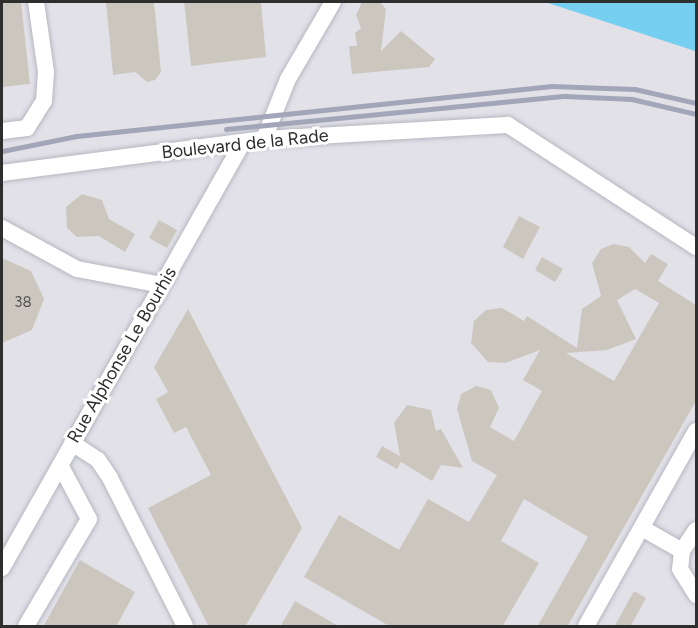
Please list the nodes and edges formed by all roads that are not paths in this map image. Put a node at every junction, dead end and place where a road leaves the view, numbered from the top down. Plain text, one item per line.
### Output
1 (36, 2) edge
2 (333, 2) edge
3 (2, 132) edge
4 (264, 139) junction
5 (243, 142) junction
6 (2, 173) edge
7 (2, 228) edge
8 (696, 247) edge
9 (162, 285) junction
10 (696, 431) edge
11 (72, 443) junction
12 (60, 465) junction
13 (642, 528) junction
14 (696, 530) edge
15 (682, 551) junction
16 (2, 568) edge
17 (696, 595) edge
18 (26, 627) edge
19 (185, 627) edge
20 (586, 627) edge

1 - 3 street
2 - 4 street
4 - 5 street, Boulevard de la Rade
4 - 8 street, Boulevard de la Rade
5 - 6 street, Boulevard de la Rade
5 - 9 street, Rue Alphonse Le Bourhis
7 - 9 street
9 - 11 street, Rue Alphonse Le Bourhis
10 - 13 street
11 - 12 street, Rue Alphonse Le Bourhis
11 - 19 street
12 - 16 street, Rue Alphonse Le Bourhis
12 - 18 street
13 - 15 street
13 - 20 street
14 - 15 street
15 - 17 street

